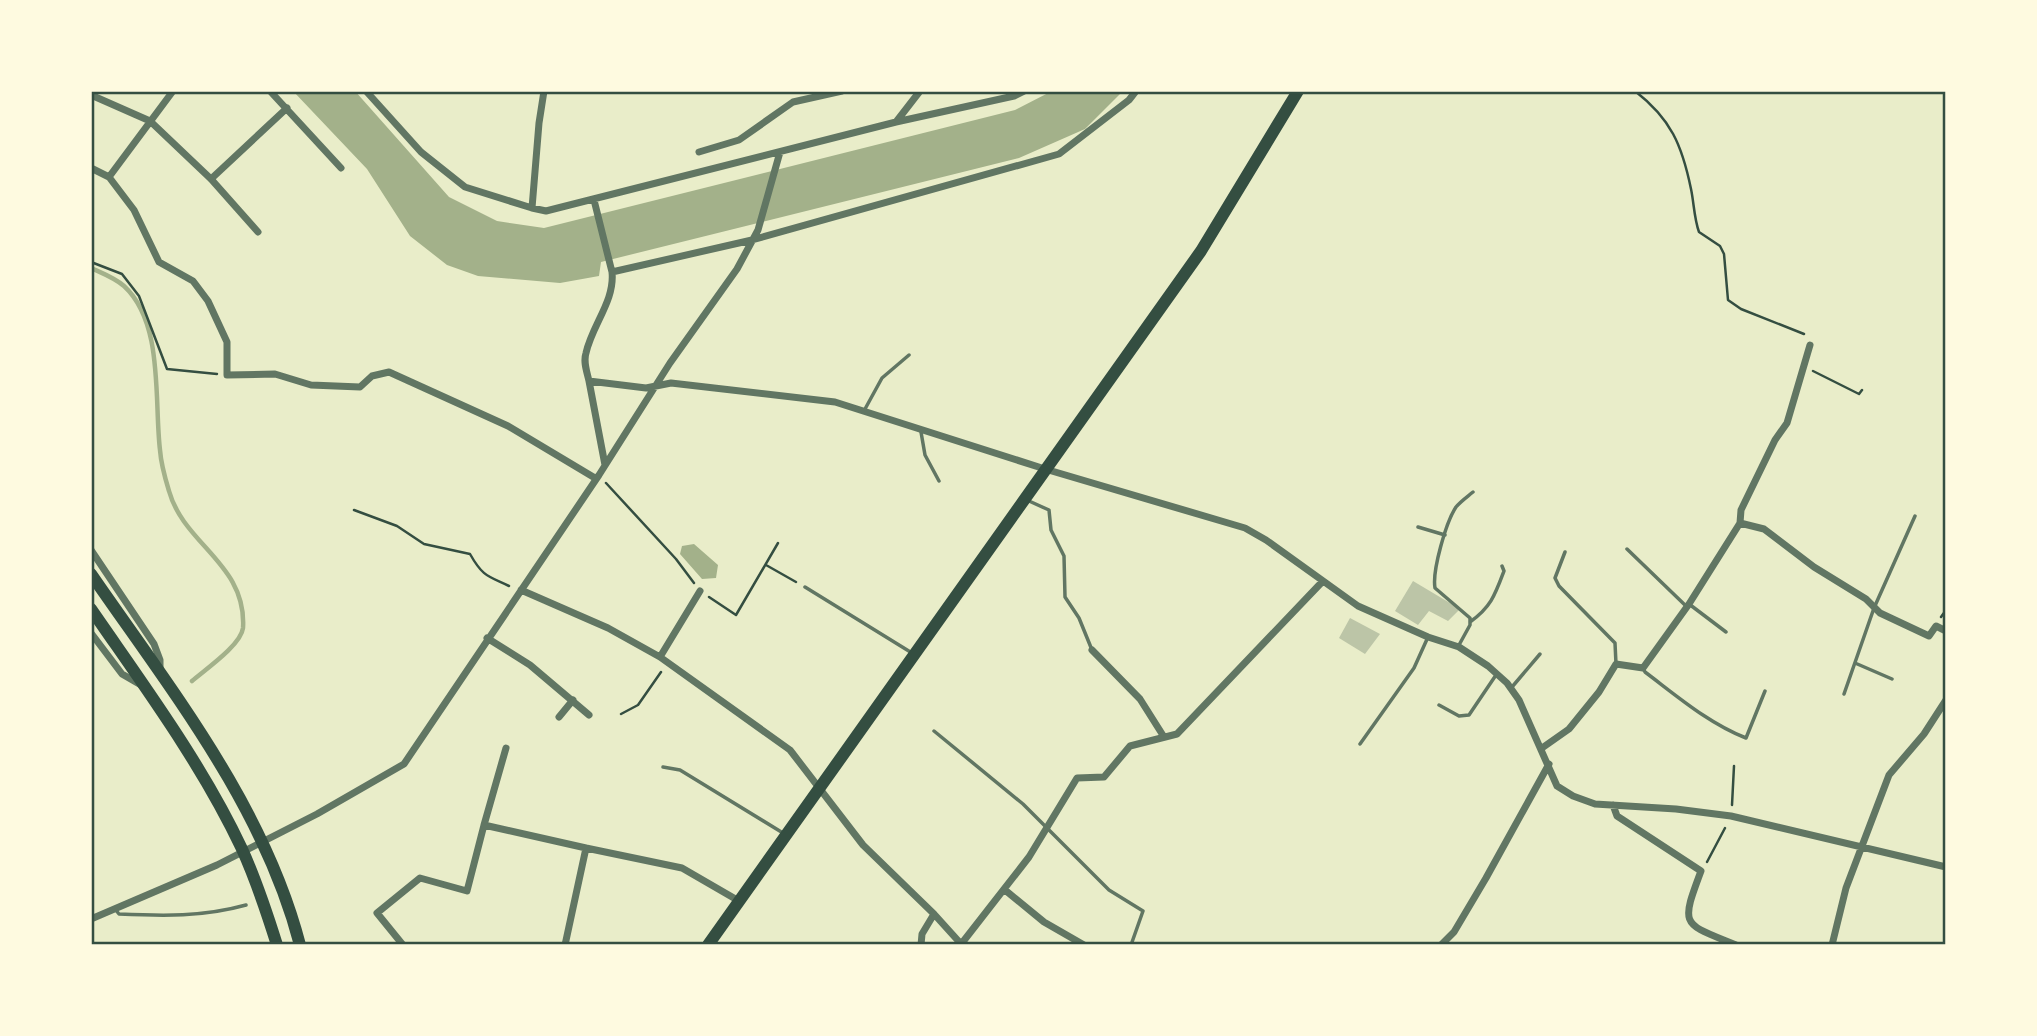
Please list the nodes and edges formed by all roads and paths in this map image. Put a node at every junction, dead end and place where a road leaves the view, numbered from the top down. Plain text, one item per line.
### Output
1 (173, 91) edge
2 (270, 91) edge
3 (366, 91) edge
4 (544, 91) edge
5 (842, 91) edge
6 (920, 91) edge
7 (1024, 91) edge
8 (1136, 91) edge
9 (1298, 91) edge
10 (1635, 91) edge
11 (91, 95) edge
12 (287, 108) junction
13 (150, 121) junction
14 (896, 122) junction
15 (699, 152) dead end
16 (780, 154) junction
17 (91, 168) edge
18 (341, 168) dead end
19 (109, 177) junction
20 (211, 179) junction
21 (595, 203) junction
22 (532, 208) junction
23 (258, 232) dead end
24 (752, 240) junction
25 (91, 262) edge
26 (612, 272) junction
27 (1810, 345) joint
28 (909, 355) dead end
29 (1804, 366) junction
30 (227, 375) junction
31 (589, 381) junction
32 (656, 386) junction
33 (1862, 390) dead end
34 (864, 411) junction
35 (922, 429) junction
36 (605, 465) junction
37 (1045, 469) junction
38 (597, 477) junction
39 (939, 481) dead end
40 (1473, 492) dead end
41 (1024, 498) junction
42 (354, 510) dead end
43 (1915, 516) dead end
44 (1740, 523) junction
45 (1418, 527) dead end
46 (1445, 535) junction
47 (778, 543) dead end
48 (1627, 549) dead end
49 (91, 550) edge
50 (1566, 552) dead end
51 (766, 565) junction
52 (1502, 566) dead end
53 (91, 574) edge
54 (1322, 582) junction
55 (806, 587) joint
56 (520, 591) junction
57 (700, 591) junction
58 (1688, 605) junction
59 (1874, 608) junction
60 (91, 609) edge
61 (1470, 622) junction
62 (1946, 631) edge
63 (1726, 632) dead end
64 (91, 633) edge
65 (1428, 637) junction
66 (487, 638) junction
67 (1459, 646) junction
68 (1092, 650) joint
69 (914, 654) junction
70 (1540, 654) dead end
71 (660, 656) junction
72 (668, 662) junction
73 (1855, 663) junction
74 (1616, 664) junction
75 (1643, 668) junction
76 (160, 674) junction
77 (1497, 674) junction
78 (1892, 679) dead end
79 (142, 685) junction
80 (1511, 688) junction
81 (1765, 691) dead end
82 (1844, 694) dead end
83 (573, 700) junction
84 (1946, 700) edge
85 (1439, 705) dead end
86 (621, 714) dead end
87 (589, 715) dead end
88 (559, 717) dead end
89 (934, 731) dead end
90 (1164, 737) junction
91 (1360, 744) dead end
92 (506, 748) dead end
93 (1542, 748) junction
94 (1549, 764) junction
95 (663, 767) dead end
96 (818, 789) junction
97 (1613, 805) junction
98 (484, 825) junction
99 (1048, 829) junction
100 (785, 835) junction
101 (262, 841) junction
102 (586, 848) junction
103 (1862, 848) junction
104 (243, 852) junction
105 (1946, 867) edge
106 (1005, 890) junction
107 (739, 901) junction
108 (246, 905) dead end
109 (115, 909) junction
110 (934, 914) junction
111 (91, 919) edge
112 (962, 944) edge
113 (277, 945) edge
114 (300, 945) edge
115 (403, 945) edge
116 (565, 945) edge
117 (708, 945) edge
118 (920, 945) edge
119 (1084, 945) edge
120 (1131, 945) edge
121 (1441, 945) edge
122 (1736, 945) edge
123 (1832, 945) edge

1 - 13 street
2 - 12 street
3 - 22 street
4 - 22 street
5 - 15 street
6 - 14 street
7 - 14 street
8 - 24 street
9 - 37 highway
10 - 27 path
11 - 13 street
12 - 18 street
12 - 20 street
13 - 19 street
13 - 20 street
14 - 16 street
16 - 21 street
16 - 24 street
17 - 19 street
19 - 30 street
20 - 23 street
21 - 22 street
21 - 26 street
24 - 26 street
24 - 32 street
25 - 30 path
26 - 31 street
27 - 29 street
28 - 34 lane
29 - 33 path
29 - 44 street
30 - 38 street
31 - 32 street
31 - 36 street
32 - 34 street
32 - 36 street
34 - 35 street
35 - 37 street
35 - 39 lane
36 - 38 street
37 - 41 highway
37 - 54 street
38 - 56 street
38 - 57 path
40 - 46 lane
41 - 68 lane
41 - 69 highway
42 - 56 path
43 - 59 lane
44 - 58 street
44 - 59 street
45 - 46 lane
46 - 61 lane
47 - 51 path
48 - 58 lane
49 - 76 street
50 - 74 lane
51 - 55 path
51 - 57 path
52 - 61 lane
53 - 76 highway
54 - 65 street
54 - 90 street
55 - 69 lane
56 - 66 street
56 - 71 street
57 - 71 street
58 - 63 lane
58 - 75 street
59 - 62 street
59 - 73 lane
60 - 79 highway
61 - 67 lane
64 - 79 street
65 - 67 street
65 - 91 lane
66 - 83 street
66 - 101 street
67 - 77 street
68 - 90 street
69 - 96 highway
70 - 80 lane
71 - 72 street
72 - 86 path
72 - 96 street
73 - 78 lane
73 - 82 lane
74 - 75 street
74 - 93 street
75 - 81 lane
76 - 101 highway
77 - 80 street
77 - 85 lane
79 - 104 highway
80 - 93 street
83 - 87 street
83 - 88 street
84 - 103 street
89 - 99 lane
90 - 99 street
92 - 98 street
93 - 94 street
94 - 97 street
94 - 121 street
95 - 100 lane
96 - 100 highway
96 - 110 street
97 - 103 street
97 - 122 street
98 - 102 street
98 - 115 street
99 - 106 street
99 - 120 lane
100 - 107 highway
101 - 104 street
101 - 114 highway
102 - 107 street
102 - 116 street
103 - 105 street
103 - 123 street
104 - 109 street
104 - 113 highway
106 - 112 street
106 - 119 street
107 - 117 highway
108 - 109 lane
109 - 111 street
110 - 112 street
110 - 118 street

